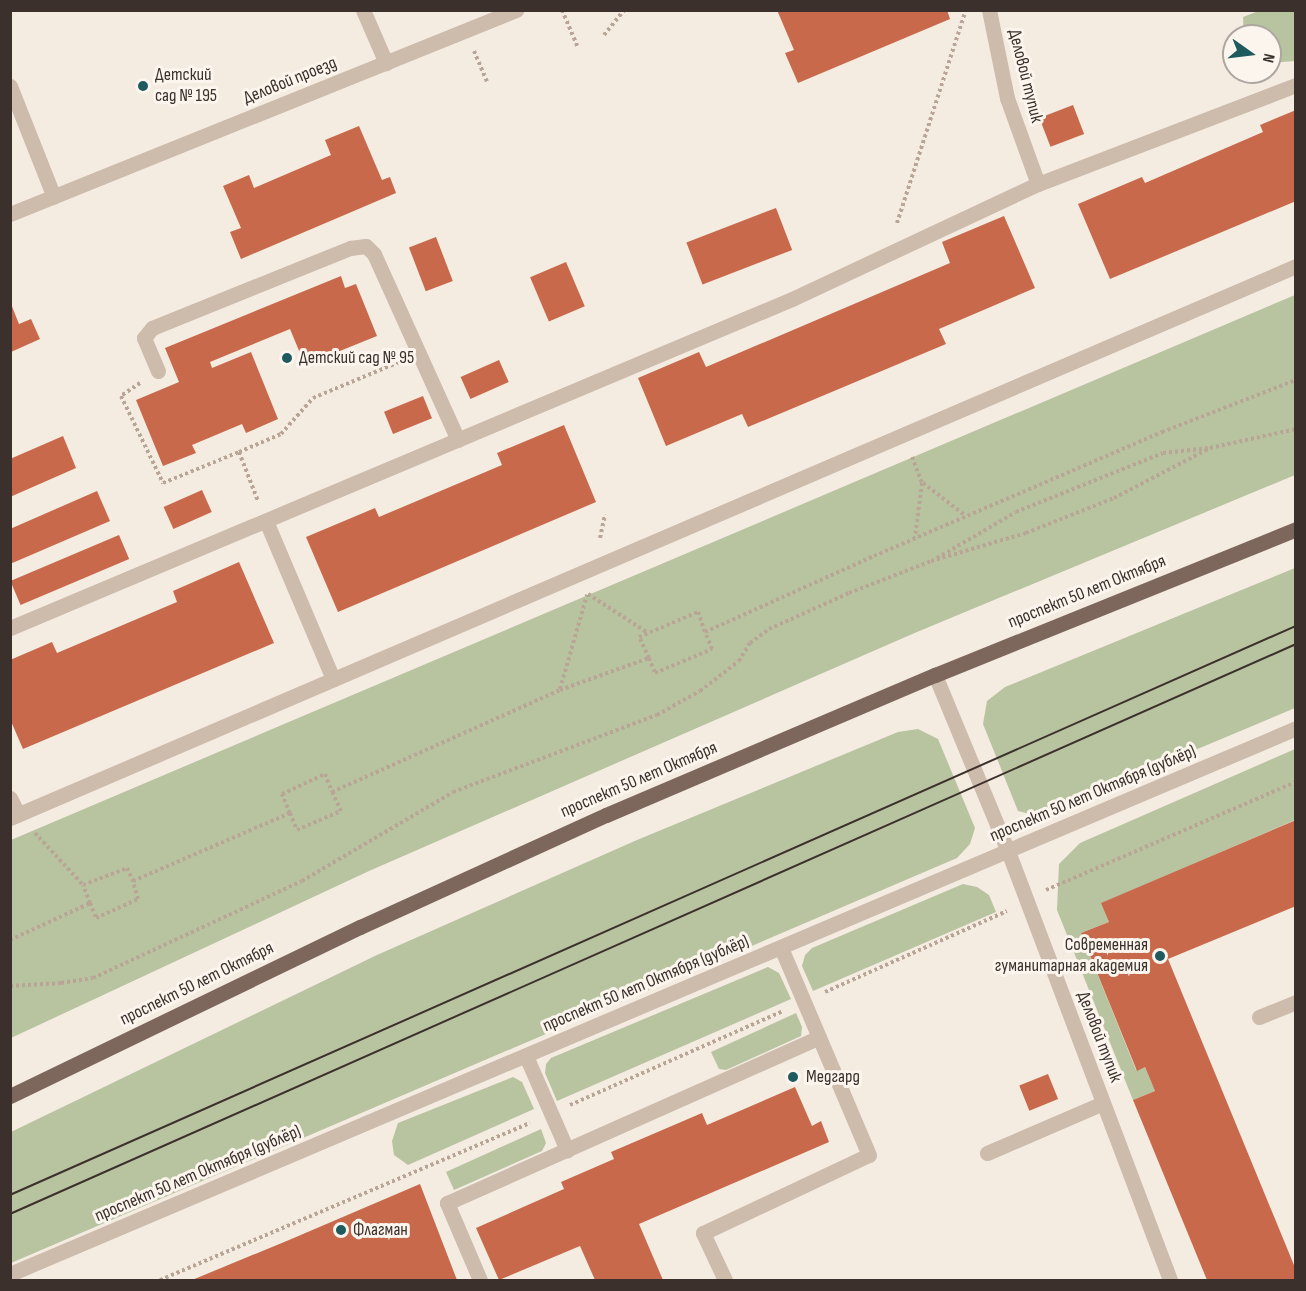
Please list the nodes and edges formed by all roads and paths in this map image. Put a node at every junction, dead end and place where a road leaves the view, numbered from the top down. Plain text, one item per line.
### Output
1 (363, 10) edge
2 (516, 10) edge
3 (562, 10) edge
4 (624, 10) edge
5 (966, 10) edge
6 (989, 10) edge
7 (465, 31) junction
8 (604, 35) dead end
9 (578, 46) dead end
10 (386, 63) junction
11 (487, 81) dead end
12 (1296, 85) edge
13 (10, 86) edge
14 (1038, 184) junction
15 (54, 197) junction
16 (10, 214) edge
17 (886, 255) junction
18 (1296, 266) edge
19 (419, 353) junction
20 (158, 371) joint
21 (1296, 380) edge
22 (1296, 429) edge
23 (458, 440) junction
24 (1210, 448) junction
25 (239, 452) junction
26 (912, 457) dead end
27 (922, 483) junction
28 (966, 516) junction
29 (266, 521) junction
30 (1296, 529) edge
31 (915, 538) junction
32 (931, 561) junction
33 (10, 628) edge
34 (705, 632) junction
35 (648, 633) junction
36 (649, 658) junction
37 (935, 675) junction
38 (333, 679) junction
39 (560, 690) junction
40 (1296, 728) edge
41 (1296, 782) edge
42 (332, 792) junction
43 (10, 798) edge
44 (290, 813) junction
45 (14, 816) edge
46 (1008, 851) junction
47 (133, 881) junction
48 (83, 885) junction
49 (1027, 900) junction
50 (90, 903) junction
51 (10, 940) edge
52 (780, 948) junction
53 (10, 986) edge
54 (804, 1002) junction
55 (1296, 1002) edge
56 (1259, 1017) dead end
57 (819, 1037) junction
58 (526, 1056) junction
59 (10, 1096) edge
60 (1103, 1102) junction
61 (551, 1114) junction
62 (567, 1150) junction
63 (987, 1154) dead end
64 (10, 1274) edge
65 (160, 1281) edge
66 (480, 1281) edge
67 (725, 1281) edge
68 (1170, 1281) edge

1 - 10 street
2 - 7 street, Деловой проезд
3 - 9 path
4 - 8 path
5 - 17 path
6 - 14 street, Деловой тупик
7 - 10 street, Деловой проезд
7 - 11 path
10 - 15 street, Деловой проезд
12 - 14 street
13 - 15 street
14 - 17 street
15 - 16 street, Деловой проезд
17 - 23 street
18 - 38 street
19 - 20 street
19 - 23 street
19 - 25 path
20 - 25 path
21 - 28 path
22 - 24 path
23 - 29 street
24 - 32 path
24 - 32 path
25 - 29 path
26 - 27 path
27 - 28 path
27 - 31 path
28 - 31 path
29 - 33 street
29 - 38 street
30 - 37 main road, проспект 50 лет Октября
31 - 34 path
32 - 53 path
34 - 35 path
34 - 36 path
35 - 36 path
35 - 39 path
36 - 39 path
37 - 46 street, Деловой тупик
37 - 59 main road, проспект 50 лет Октября
38 - 45 street
39 - 42 path
40 - 46 street, проспект 50 лет Октября (дублёр)
41 - 49 path
42 - 44 path
42 - 44 path
43 - 45 street
44 - 47 path
45 - 48 path
46 - 49 street, Деловой тупик
46 - 52 street, проспект 50 лет Октября (дублёр)
47 - 48 path
47 - 50 path
48 - 50 path
49 - 54 path
49 - 60 street, Деловой тупик
50 - 51 path
52 - 54 street
52 - 58 street, проспект 50 лет Октября (дублёр)
54 - 57 street
54 - 61 path
55 - 56 street
57 - 62 street
57 - 67 street
58 - 61 street
58 - 64 street, проспект 50 лет Октября (дублёр)
60 - 63 street
60 - 68 street, Деловой тупик
61 - 62 street
61 - 65 path
62 - 66 street

